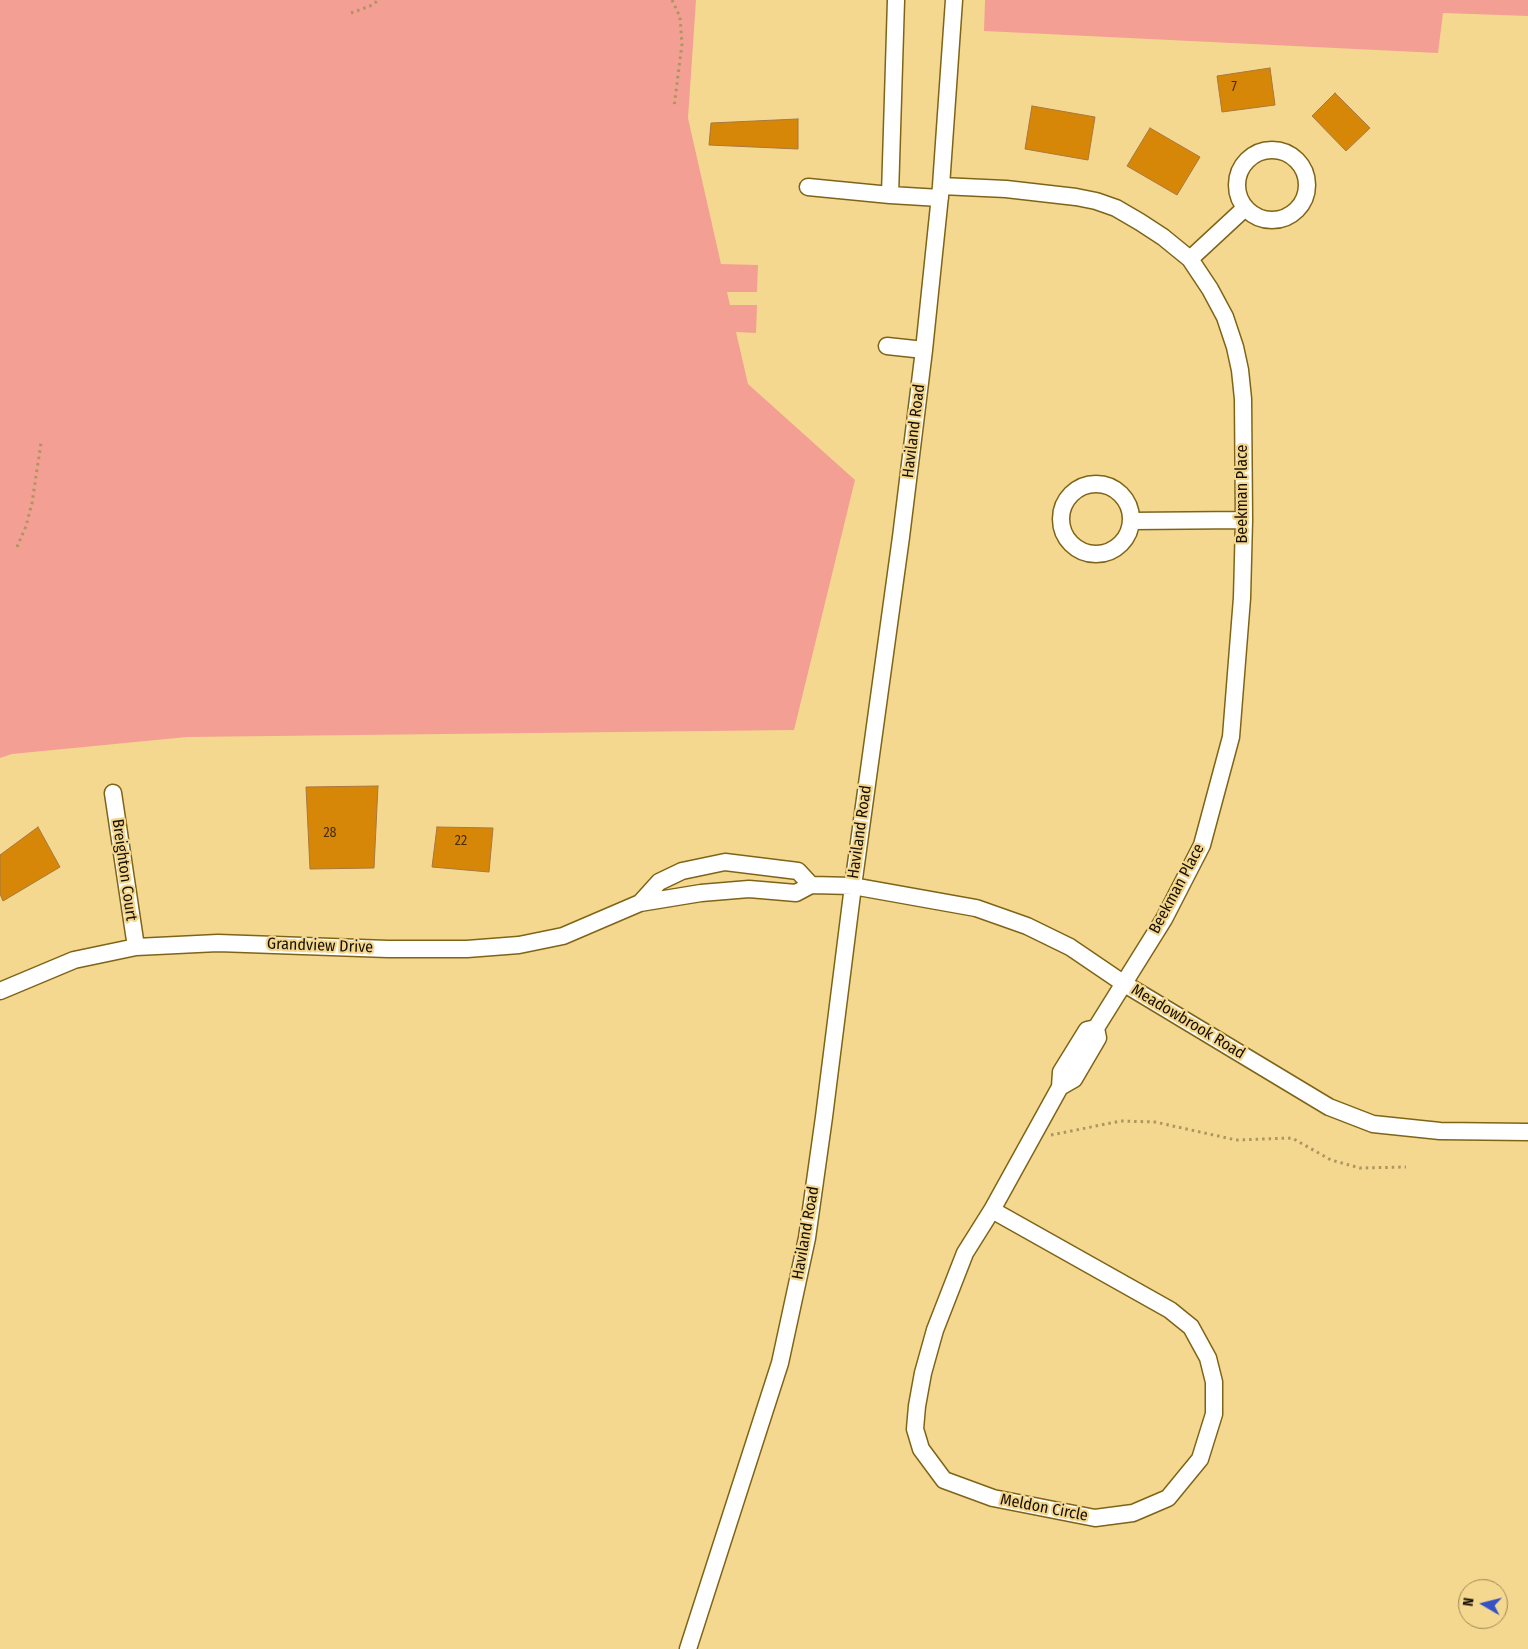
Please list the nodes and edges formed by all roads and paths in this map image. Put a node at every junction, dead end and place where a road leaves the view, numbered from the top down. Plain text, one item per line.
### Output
1 (379, 0) edge
2 (672, 0) edge
3 (896, 0) edge
4 (954, 0) edge
5 (351, 13) dead end
6 (674, 107) dead end
7 (808, 187) dead end
8 (941, 192) junction
9 (890, 196) junction
10 (1245, 208) junction
11 (1190, 259) junction
12 (887, 346) dead end
13 (924, 350) junction
14 (41, 443) dead end
15 (1244, 520) junction
16 (1131, 521) junction
17 (17, 547) dead end
18 (113, 793) dead end
19 (811, 885) junction
20 (853, 886) junction
21 (640, 903) junction
22 (136, 947) junction
23 (1123, 983) junction
24 (0, 991) edge
25 (1528, 1132) edge
26 (1051, 1135) dead end
27 (1406, 1167) dead end
28 (992, 1210) junction
29 (688, 1649) edge

1 - 5 path
2 - 6 path
3 - 9 street
4 - 8 street, Haviland Road
7 - 9 street, Beekman Place
8 - 9 street, Beekman Place
8 - 11 street, Beekman Place
8 - 13 street, Haviland Road
10 - 10 street
10 - 11 street
11 - 15 street, Beekman Place
12 - 13 street
13 - 20 street, Haviland Road
14 - 17 path
15 - 16 street
15 - 23 street, Beekman Place
16 - 16 street
18 - 22 street, Breighton Court
19 - 20 street, Meadowbrook Road
19 - 21 street, Grandview Drive
19 - 21 street, Grandview Drive
20 - 23 street, Meadowbrook Road
20 - 29 street, Haviland Road
21 - 22 street, Grandview Drive
22 - 24 street, Grandview Drive
23 - 25 street, Meadowbrook Road
23 - 28 street, Meldon Circle
26 - 27 path
28 - 28 street, Meldon Circle

